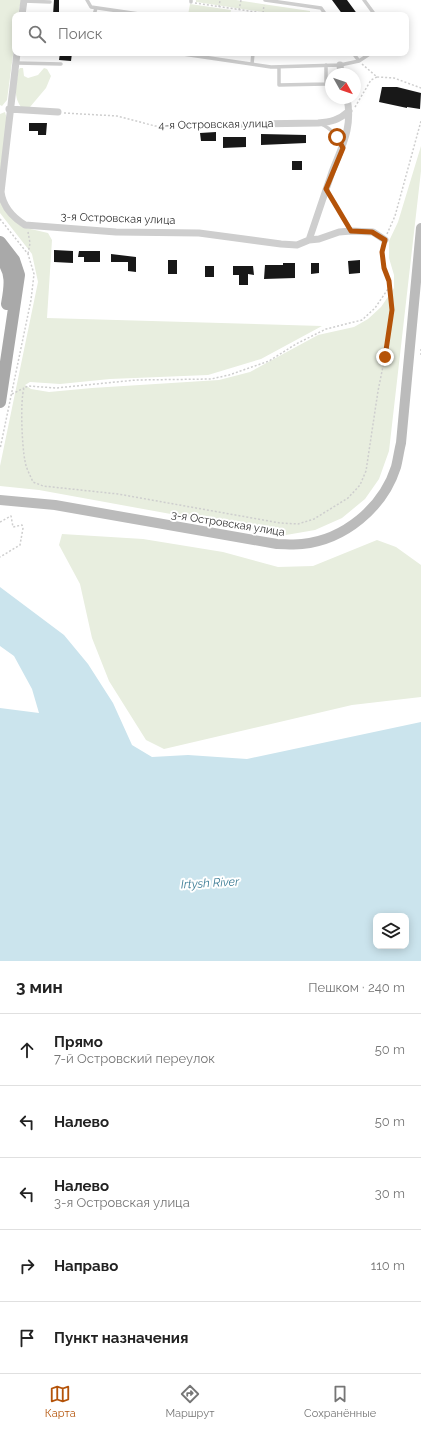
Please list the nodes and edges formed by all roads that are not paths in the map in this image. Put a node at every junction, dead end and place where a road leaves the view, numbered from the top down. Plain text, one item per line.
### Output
1 (87, 0) edge
2 (265, 0) edge
3 (364, 0) edge
4 (24, 1) edge
5 (50, 2) dead end
6 (96, 8) junction
7 (22, 12) edge
8 (95, 12) edge
9 (125, 12) edge
10 (324, 12) edge
11 (373, 12) edge
12 (16, 56) edge
13 (197, 56) edge
14 (253, 56) edge
15 (355, 56) edge
16 (367, 56) edge
17 (359, 62) junction
18 (15, 63) junction
19 (61, 64) dead end
20 (252, 64) junction
21 (340, 65) joint
22 (326, 66) junction
23 (278, 67) junction
24 (348, 104) edge
25 (9, 109) junction
26 (58, 112) road end
27 (349, 112) junction
28 (318, 123) junction
29 (192, 125) road end
30 (343, 148) junction
31 (421, 228) edge
32 (309, 240) junction
33 (385, 240) road end
34 (0, 242) edge
35 (0, 258) edge
36 (0, 351) edge
37 (0, 402) edge
38 (0, 500) edge

1 - 6 lane
2 - 10 lane
3 - 11 lane
4 - 5 lane
4 - 7 street
6 - 8 lane
6 - 9 lane
12 - 18 street
13 - 20 lane
14 - 20 lane
15 - 17 lane
16 - 17 lane
17 - 21 lane
18 - 19 lane
18 - 25 street
20 - 23 lane
21 - 22 lane
22 - 23 lane
22 - 23 lane
24 - 27 street
25 - 26 street
25 - 32 street, 3-я Островская улица
27 - 28 street, 4-я Островская улица
27 - 30 street
28 - 29 street, 4-я Островская улица
28 - 30 lane
30 - 32 street
31 - 38 main road, 3-я Островская улица
32 - 33 street, 3-я Островская улица
34 - 37 main road
35 - 36 main road

